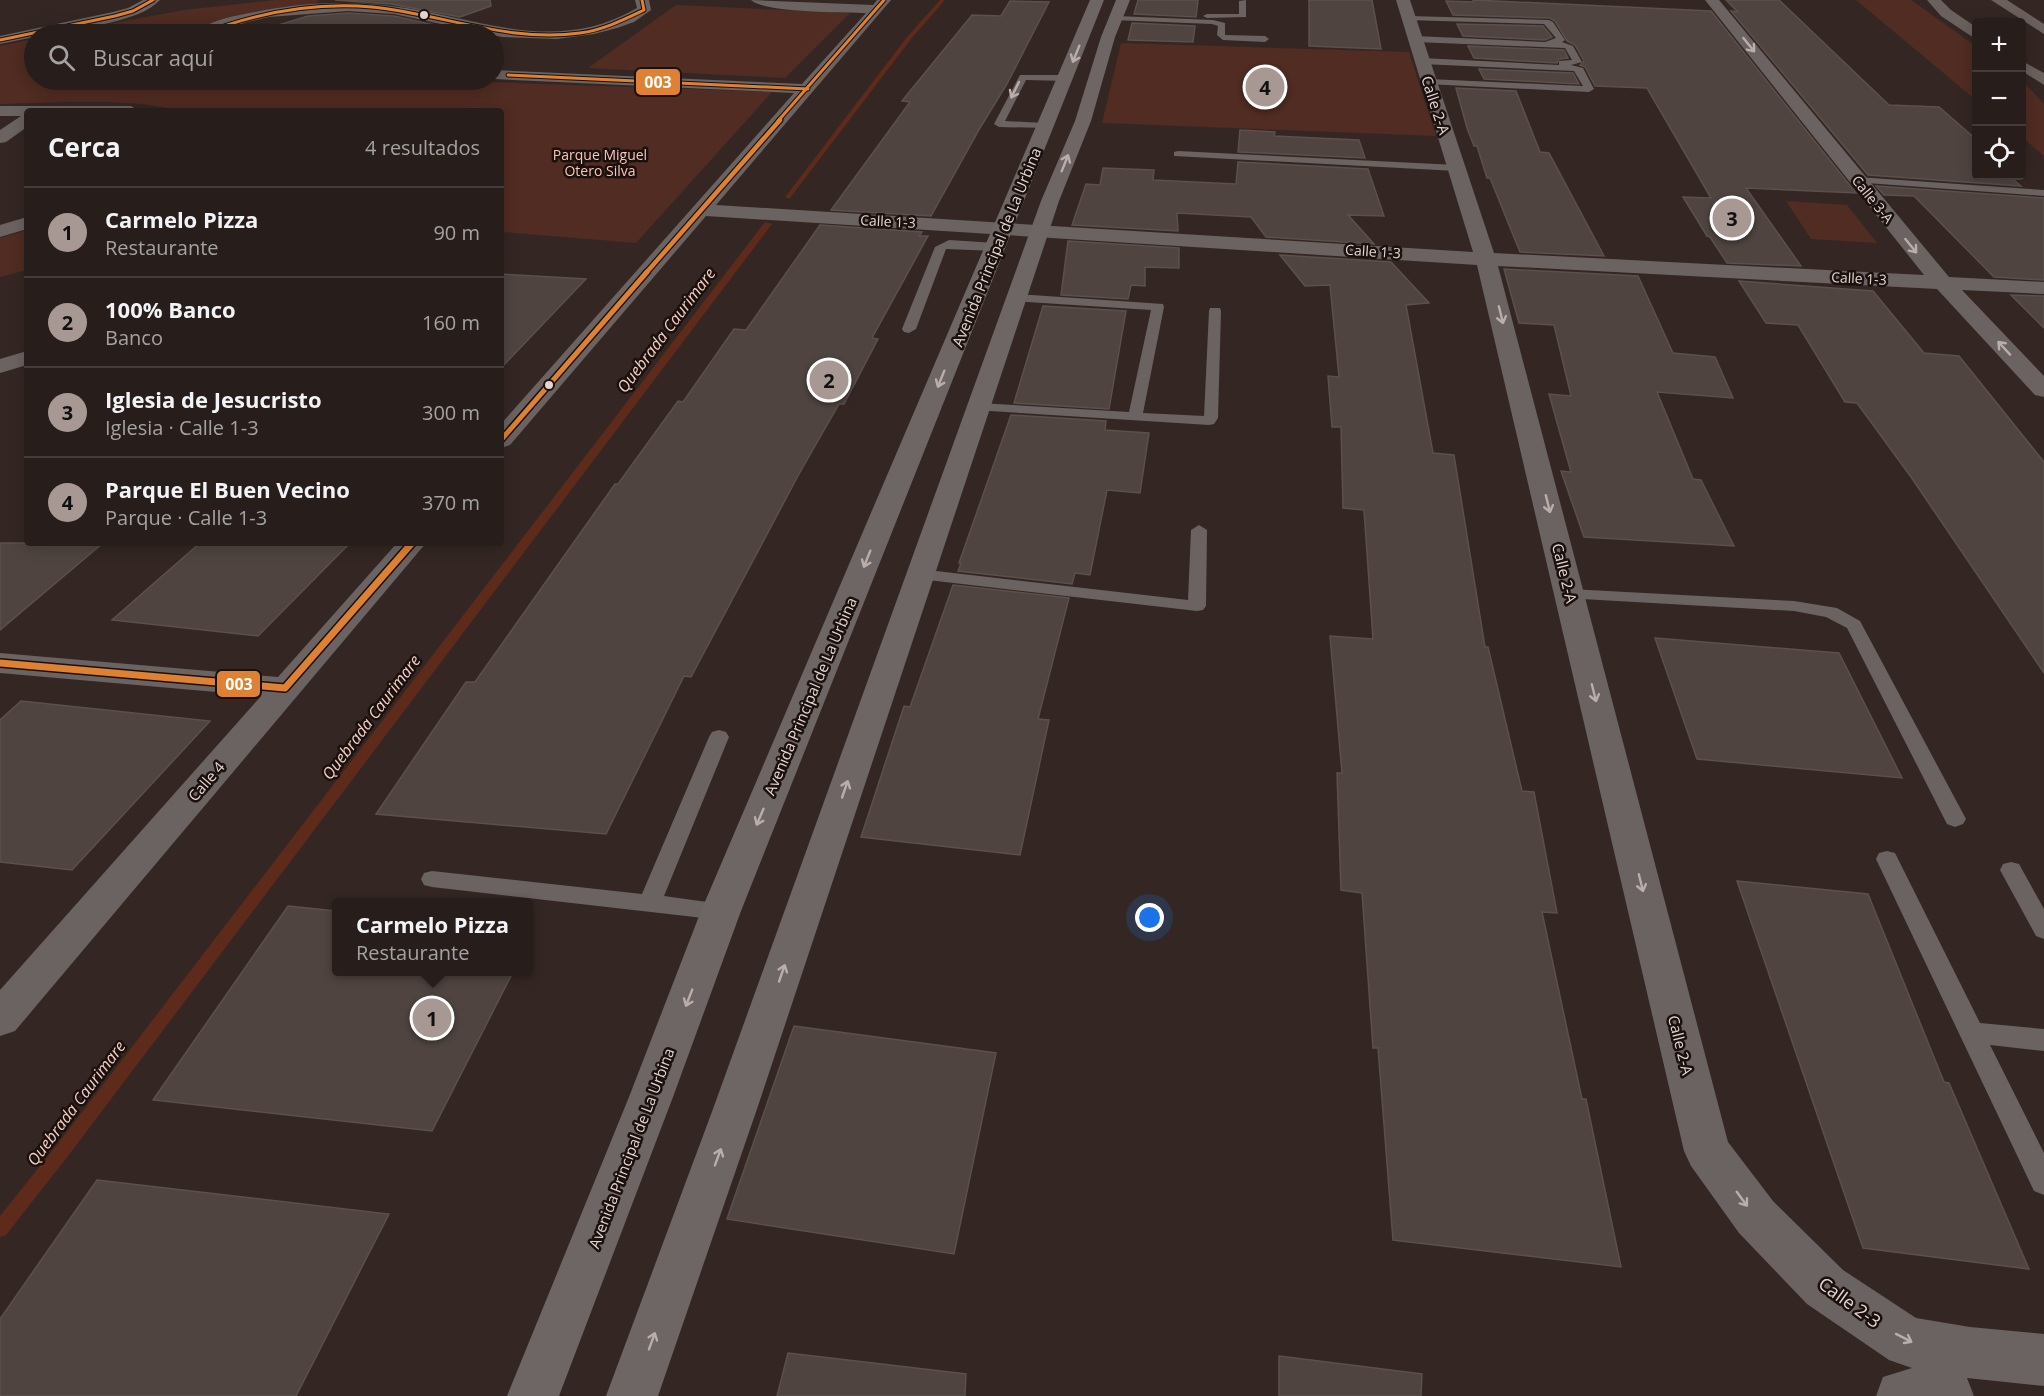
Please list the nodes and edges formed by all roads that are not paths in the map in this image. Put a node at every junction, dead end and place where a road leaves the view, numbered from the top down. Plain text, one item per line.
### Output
1 (153, 0) edge
2 (642, 0) edge
3 (758, 0) edge
4 (1097, 0) edge
5 (1403, 0) edge
6 (1712, 0) edge
7 (1919, 0) edge
8 (1934, 0) edge
9 (1998, 0) edge
10 (2015, 0) edge
11 (1243, 1) edge
12 (880, 5) edge
13 (1119, 10) edge
14 (1946, 13) junction
15 (2044, 17) edge
16 (1408, 18) junction
17 (77, 24) edge
18 (226, 24) edge
19 (464, 24) edge
20 (1222, 25) junction
21 (1244, 26) dead end
22 (1972, 30) edge
23 (2044, 30) edge
24 (504, 33) edge
25 (24, 35) edge
26 (1415, 38) junction
27 (1265, 39) dead end
28 (0, 40) edge
29 (1422, 60) junction
30 (2026, 67) edge
31 (504, 74) edge
32 (1066, 78) junction
33 (2044, 80) edge
34 (1429, 82) junction
35 (808, 89) junction
36 (0, 111) edge
37 (24, 112) edge
38 (24, 121) edge
39 (1046, 126) junction
40 (0, 138) edge
41 (1178, 154) dead end
42 (1456, 168) junction
43 (1857, 180) junction
44 (2044, 193) edge
45 (707, 205) junction
46 (24, 224) edge
47 (1019, 228) junction
48 (0, 231) edge
49 (1482, 251) junction
50 (2044, 273) edge
51 (1936, 275) junction
52 (2044, 288) edge
53 (1017, 298) junction
54 (1215, 311) dead end
55 (909, 329) dead end
56 (24, 359) edge
57 (0, 366) edge
58 (2044, 390) edge
59 (979, 407) junction
60 (1135, 417) junction
61 (505, 431) edge
62 (1199, 530) dead end
63 (409, 546) edge
64 (919, 574) junction
65 (1570, 594) junction
66 (0, 663) edge
67 (285, 688) junction
68 (719, 737) dead end
69 (1955, 819) dead end
70 (1887, 859) dead end
71 (2011, 870) dead end
72 (432, 879) dead end
73 (650, 903) junction
74 (721, 911) junction
75 (2044, 930) edge
76 (0, 1020) edge
77 (1971, 1033) junction
78 (2044, 1040) edge
79 (1707, 1151) joint
80 (2044, 1182) edge
81 (2044, 1360) edge
82 (533, 1396) edge
83 (632, 1396) edge
84 (1902, 1396) edge
85 (1948, 1396) edge

1 - 17 street
2 - 24 street
3 - 12 street
4 -> 32 main road, Avenida Principal de La Urbina
5 - 16 street, Calle 2-A
6 -> 43 street, Calle 3-A
7 - 14 highway
8 - 14 highway
9 - 23 highway
10 - 15 highway
11 - 13 lane
12 - 35 street
13 - 20 lane
47 -> 13 main road, Avenida Principal de La Urbina
14 - 22 highway
16 - 26 street, Calle 2-A
16 - 26 lane
18 - 19 street
20 - 21 lane
20 - 27 lane
25 - 28 street
26 - 29 street, Calle 2-A
26 - 29 lane
29 - 34 street, Calle 2-A
29 - 34 lane
30 - 33 highway
31 - 35 street
32 - 39 main road, Avenida Principal de La Urbina
32 -> 39 lane
34 - 42 street, Calle 2-A
35 - 45 street
36 - 37 street
38 - 40 street
39 - 47 main road, Avenida Principal de La Urbina
41 - 42 lane
42 - 49 street, Calle 2-A
43 - 44 lane
43 -> 51 street, Calle 3-A
45 - 47 street, Calle 1-3
45 - 61 street
46 - 48 street
47 - 49 street, Calle 1-3
47 - 53 main road, Avenida Principal de La Urbina
47 - 55 lane
47 -> 74 main road, Avenida Principal de La Urbina
49 - 51 street, Calle 1-3
49 -> 65 street, Calle 2-A
50 - 51 street, Calle 1-3
51 - 52 street, Calle 1-3
58 -> 51 street, Calle 3-A
53 - 59 main road, Avenida Principal de La Urbina
53 - 60 lane
54 - 60 lane
56 - 57 street
59 - 60 lane
59 - 64 main road, Avenida Principal de La Urbina
62 - 64 lane
63 - 67 street, Calle 4
83 -> 64 main road, Avenida Principal de La Urbina
65 - 69 lane
65 -> 79 street, Calle 2-A
66 - 67 street
67 - 76 street, Calle 4
68 - 73 lane
70 - 77 lane
71 - 75 lane
72 - 73 lane
73 - 74 lane
74 -> 82 main road, Avenida Principal de La Urbina
77 - 78 lane
77 - 80 lane
79 -> 81 street, Calle 2-3
84 - 85 street

